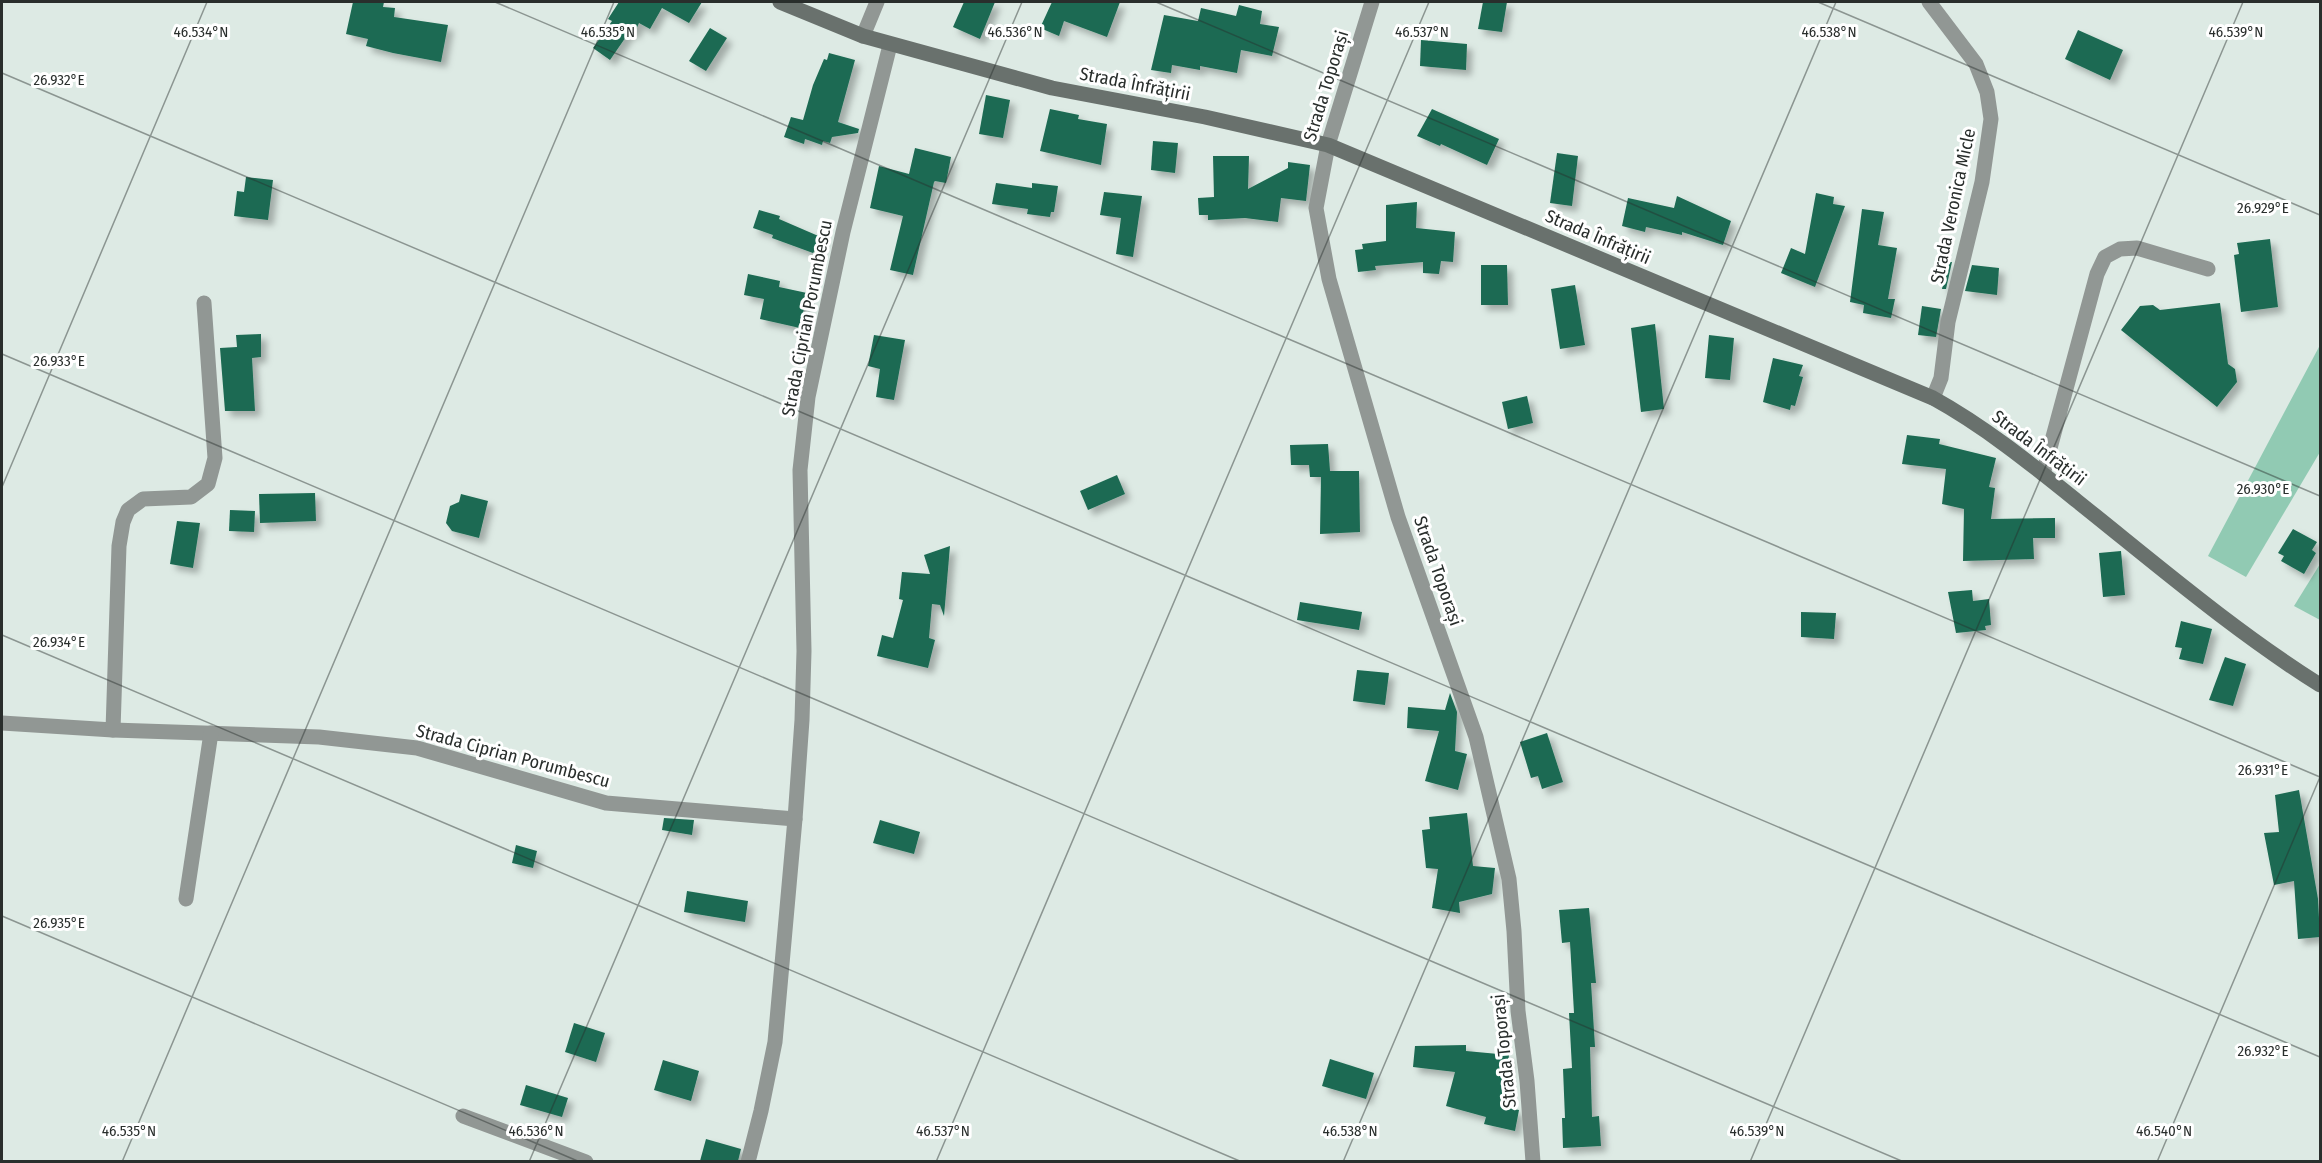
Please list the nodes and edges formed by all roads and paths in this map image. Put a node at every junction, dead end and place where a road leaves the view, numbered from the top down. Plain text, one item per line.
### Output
1 (780, 2) edge
2 (877, 2) edge
3 (1372, 2) edge
4 (1929, 2) edge
5 (863, 36) junction
6 (890, 45) junction
7 (1328, 145) junction
8 (2208, 269) dead end
9 (204, 303) dead end
10 (1933, 398) junction
11 (2043, 474) junction
12 (2320, 685) edge
13 (2, 723) edge
14 (113, 730) junction
15 (211, 733) junction
16 (795, 819) junction
17 (186, 898) dead end
18 (463, 1116) dead end
19 (586, 1161) edge
20 (748, 1161) edge
21 (1533, 1161) edge

1 - 5 main road, Strada Înfrățirii
2 - 5 street
3 - 7 street, Strada Toporași
4 - 10 street, Strada Veronica Micle
5 - 6 main road, Strada Înfrățirii
6 - 7 main road, Strada Înfrățirii
6 - 16 street, Strada Ciprian Porumbescu
7 - 10 main road, Strada Înfrățirii
7 - 21 street, Strada Toporași
8 - 11 street
9 - 14 street
10 - 11 main road, Strada Înfrățirii
11 - 12 main road, Strada Înfrățirii
13 - 14 street, Strada Ciprian Porumbescu
14 - 15 street, Strada Ciprian Porumbescu
15 - 16 street, Strada Ciprian Porumbescu
15 - 17 street
16 - 20 street, Strada Ciprian Porumbescu
18 - 19 street

